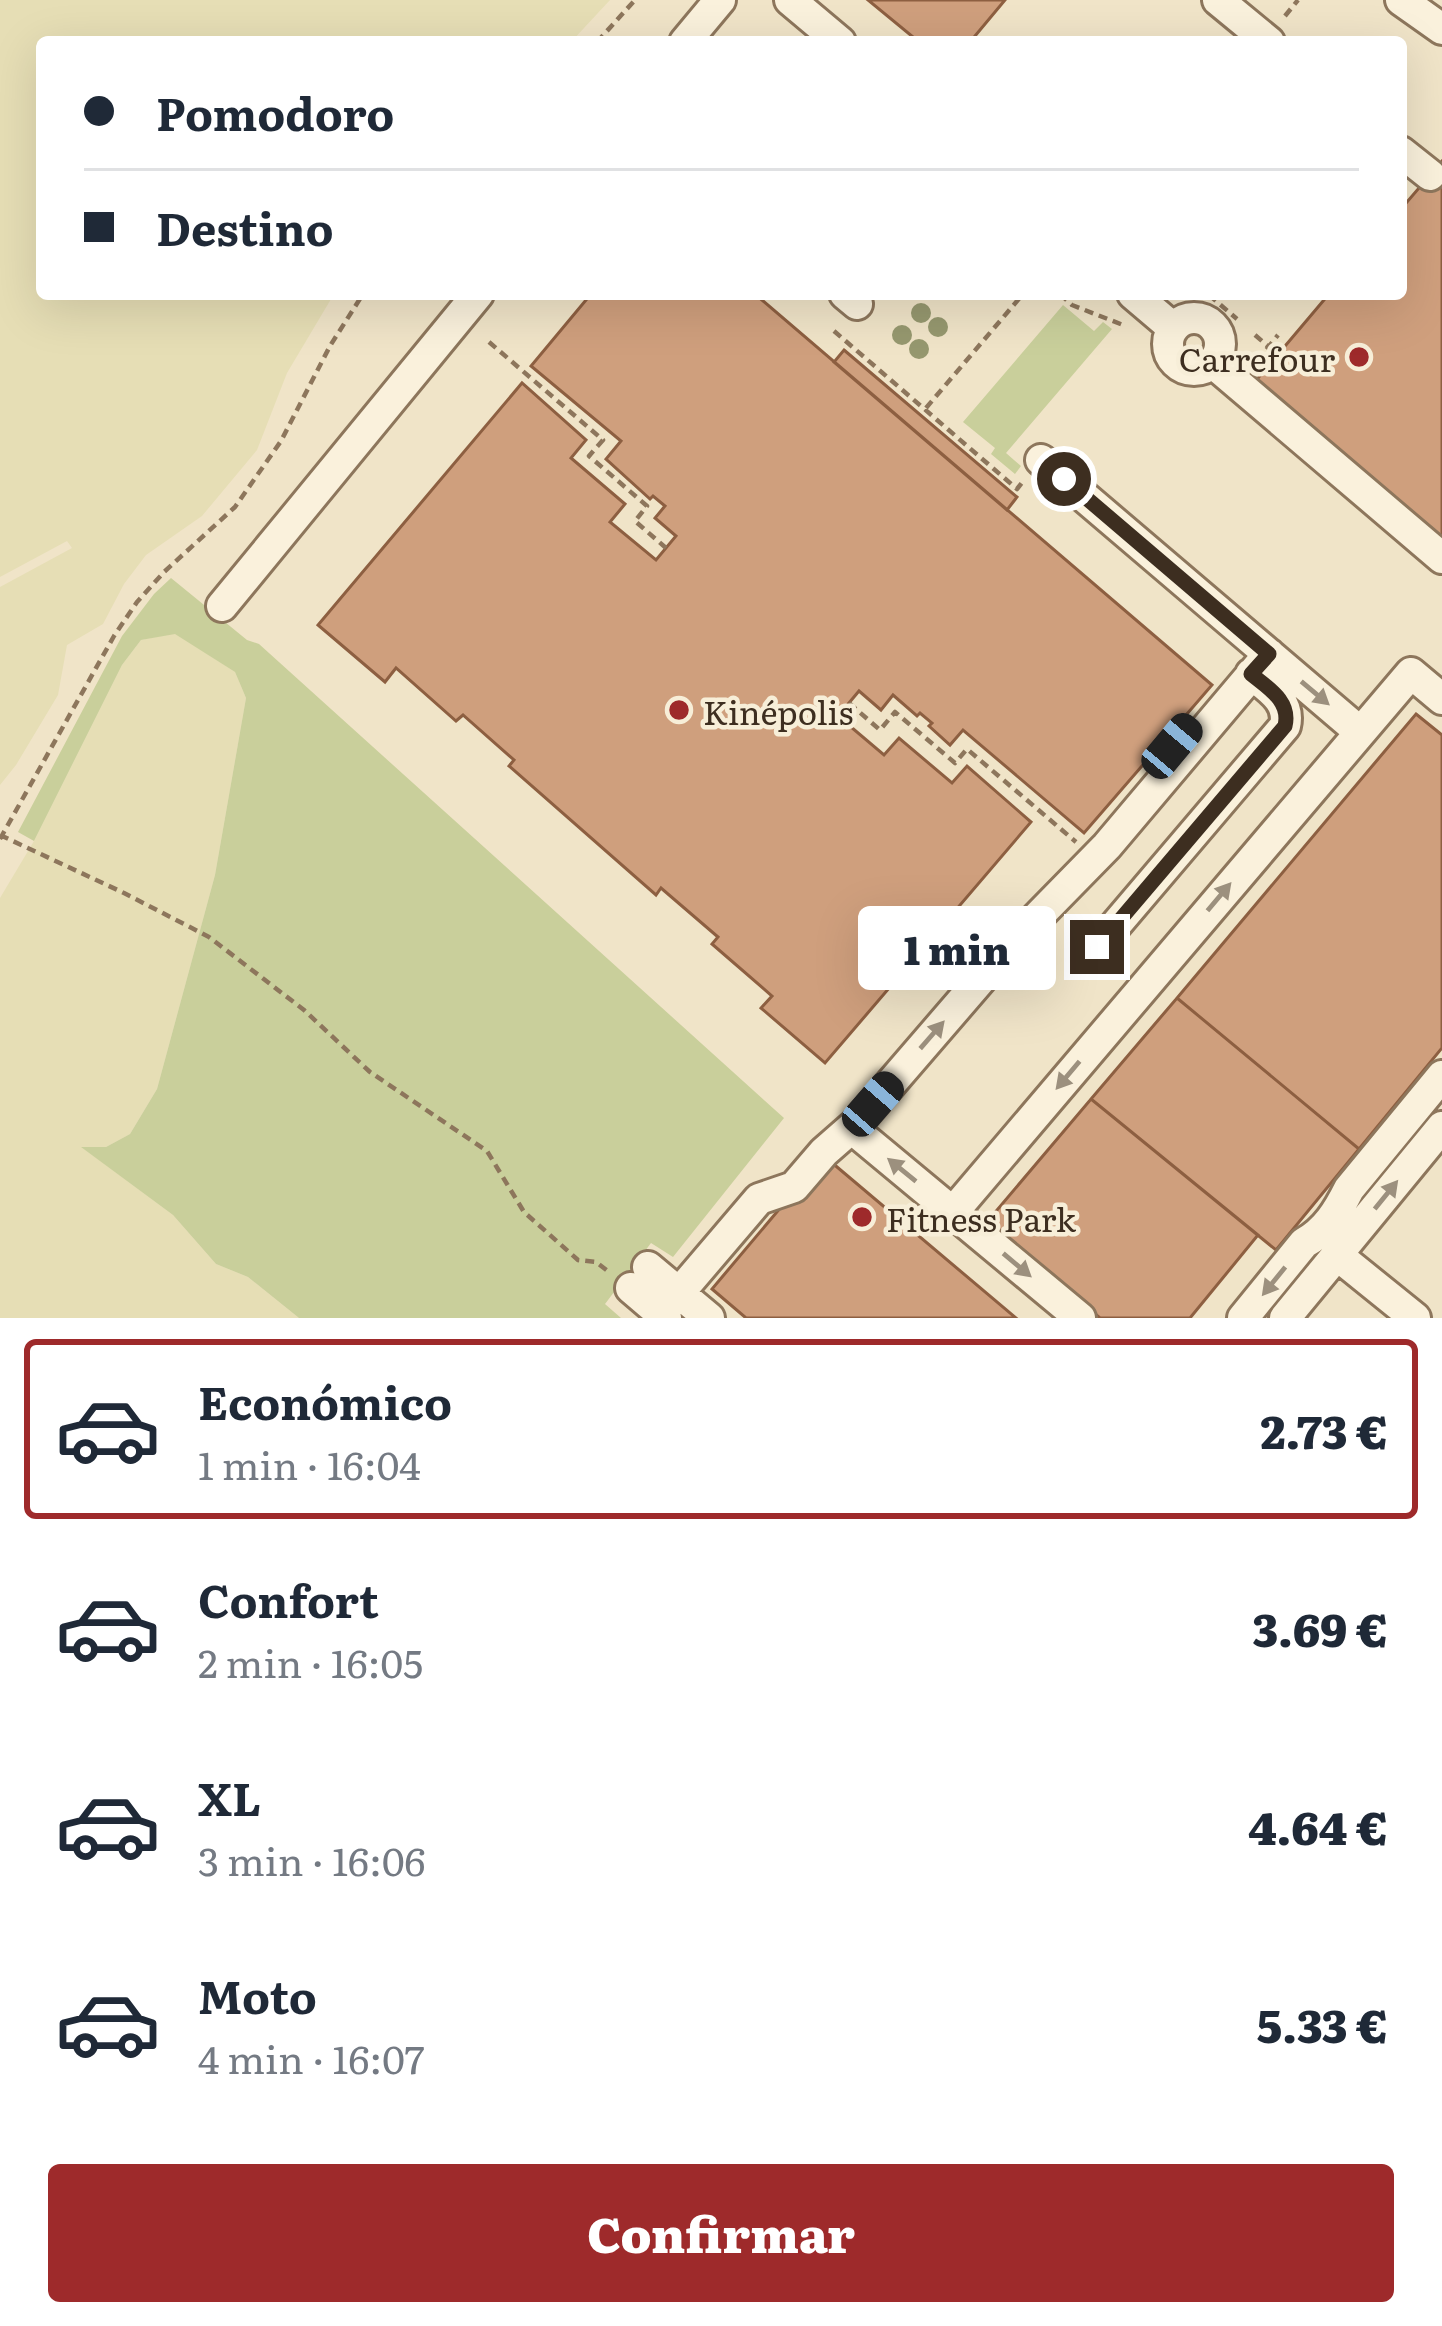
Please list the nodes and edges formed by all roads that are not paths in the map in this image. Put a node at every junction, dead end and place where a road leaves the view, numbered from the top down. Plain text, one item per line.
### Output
1 (720, 0) edge
2 (790, 0) edge
3 (1218, 0) edge
4 (1401, 0) edge
5 (1442, 29) edge
6 (690, 36) edge
7 (833, 36) edge
8 (1262, 36) edge
9 (1407, 157) edge
10 (1430, 175) dead end
11 (473, 300) edge
12 (1140, 300) edge
13 (1041, 460) road end
14 (1442, 558) edge
15 (222, 606) dead end
16 (1252, 674) junction
17 (1442, 699) edge
18 (1360, 732) junction
19 (1097, 947) dead end
20 (1442, 1076) edge
21 (856, 1124) junction
22 (1442, 1126) edge
23 (953, 1212) junction
24 (1336, 1255) junction
25 (639, 1277) road end
26 (668, 1308) edge
27 (709, 1318) edge
28 (1080, 1318) edge
29 (1243, 1318) edge
30 (1285, 1318) edge
31 (1415, 1318) edge

1 - 6 street
2 - 7 street
3 - 8 street
4 - 5 street
9 - 10 street
11 - 15 street
12 - 14 street
13 - 16 street
16 -> 18 street
16 - 19 street
21 -> 16 street
17 - 18 street
18 - 23 street
20 -> 29 street
23 -> 21 street
21 - 26 street
24 -> 22 street
23 -> 28 street
24 - 30 street
24 - 31 street
25 - 26 street
26 - 27 street

